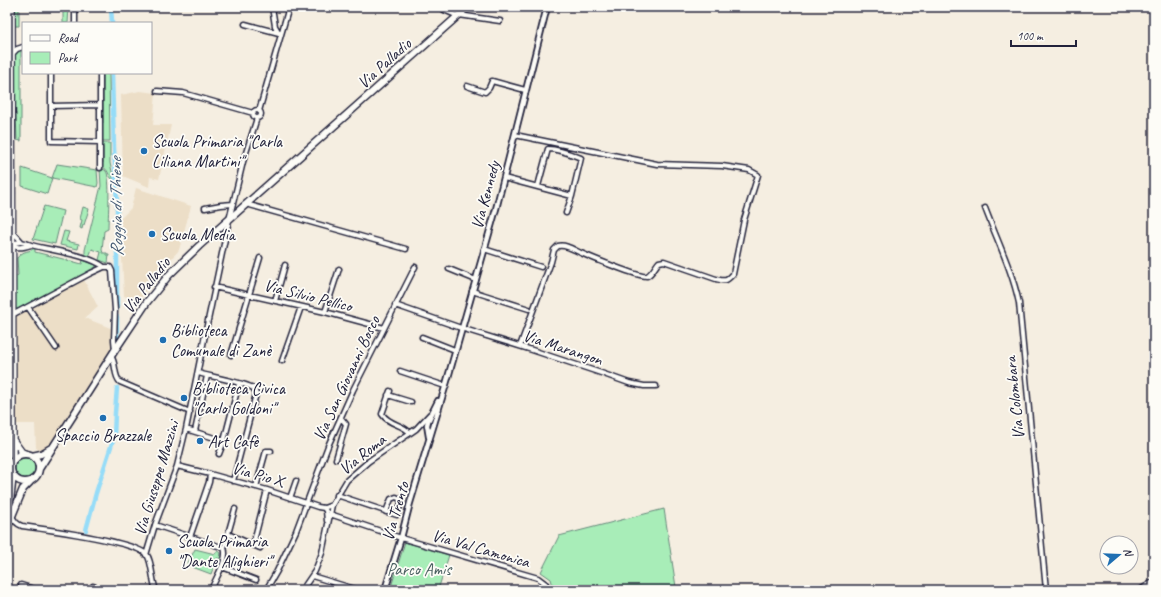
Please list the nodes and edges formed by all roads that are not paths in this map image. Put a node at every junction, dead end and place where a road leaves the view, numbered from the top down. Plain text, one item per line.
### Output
1 (12, 7) edge
2 (75, 7) edge
3 (272, 7) edge
4 (289, 7) edge
5 (444, 7) edge
6 (468, 7) edge
7 (547, 7) edge
8 (458, 15) junction
9 (500, 21) dead end
10 (75, 22) edge
11 (246, 24) dead end
12 (280, 33) junction
13 (12, 40) junction
14 (22, 46) edge
15 (22, 48) edge
16 (12, 54) junction
17 (51, 74) edge
18 (100, 74) edge
19 (467, 86) dead end
20 (525, 90) junction
21 (157, 91) dead end
22 (100, 105) junction
23 (51, 106) junction
24 (259, 111) junction
25 (253, 113) junction
26 (257, 118) junction
27 (515, 135) junction
28 (10, 142) edge
29 (100, 142) junction
30 (100, 168) dead end
31 (504, 178) junction
32 (538, 186) junction
33 (572, 196) junction
34 (233, 204) junction
35 (246, 204) junction
36 (204, 208) dead end
37 (985, 208) dead end
38 (566, 213) dead end
39 (229, 220) junction
40 (12, 231) junction
41 (21, 242) junction
42 (9, 244) edge
43 (31, 245) junction
44 (23, 248) junction
45 (406, 249) dead end
46 (484, 249) junction
47 (12, 258) junction
48 (260, 258) dead end
49 (285, 265) dead end
50 (104, 267) junction
51 (415, 267) dead end
52 (541, 267) dead end
53 (339, 269) dead end
54 (449, 269) dead end
55 (476, 280) junction
56 (214, 287) junction
57 (472, 291) junction
58 (250, 295) junction
59 (275, 300) junction
60 (395, 305) junction
61 (28, 307) junction
62 (301, 307) junction
63 (529, 309) dead end
64 (325, 312) junction
65 (12, 315) junction
66 (384, 328) junction
67 (462, 328) junction
68 (422, 337) dead end
69 (520, 346) junction
70 (56, 348) dead end
71 (455, 350) junction
72 (113, 353) junction
73 (231, 355) dead end
74 (282, 361) dead end
75 (10, 362) edge
76 (400, 371) dead end
77 (198, 373) junction
78 (207, 376) junction
79 (239, 383) junction
80 (656, 386) dead end
81 (445, 388) junction
82 (411, 402) dead end
83 (190, 412) junction
84 (432, 413) junction
85 (436, 417) junction
86 (341, 418) junction
87 (427, 427) junction
88 (433, 427) junction
89 (186, 429) junction
90 (416, 429) junction
91 (195, 431) junction
92 (410, 433) junction
93 (429, 439) junction
94 (14, 441) junction
95 (224, 441) junction
96 (54, 446) junction
97 (270, 451) dead end
98 (219, 454) dead end
99 (30, 455) junction
100 (14, 459) junction
101 (336, 459) dead end
102 (177, 466) junction
103 (39, 469) junction
104 (210, 474) junction
105 (13, 475) junction
106 (31, 481) junction
107 (233, 481) junction
108 (296, 481) dead end
109 (256, 487) junction
110 (11, 490) junction
111 (267, 490) junction
112 (337, 495) junction
113 (20, 496) junction
114 (290, 498) junction
115 (402, 500) junction
116 (307, 503) junction
117 (410, 503) junction
118 (332, 505) junction
119 (324, 508) junction
120 (235, 509) dead end
121 (386, 512) junction
122 (330, 514) junction
123 (9, 515) edge
124 (327, 523) junction
125 (18, 524) junction
126 (155, 525) junction
127 (8, 527) edge
128 (228, 534) junction
129 (190, 537) junction
130 (401, 538) junction
131 (253, 545) junction
132 (224, 548) junction
133 (260, 548) dead end
134 (146, 555) junction
135 (222, 567) junction
136 (312, 576) junction
137 (256, 580) dead end
138 (1154, 582) edge
139 (21, 585) dead end
140 (93, 586) dead end
141 (37, 590) edge
142 (103, 590) edge
143 (156, 590) edge
144 (211, 590) edge
145 (266, 590) edge
146 (302, 590) edge
147 (358, 590) edge
148 (385, 590) edge
149 (548, 590) edge
150 (1046, 590) edge
151 (1141, 590) edge

1 - 13 main road
2 - 10 street
3 - 12 street
4 - 12 street
5 - 8 street
6 - 8 main road, Via Palladio
7 - 20 street, Via Kennedy
8 - 9 street
8 - 35 main road, Via Palladio
11 - 12 street
12 - 24 street
13 - 14 street
13 - 16 main road
15 - 16 street
16 - 28 main road
17 - 23 street
18 - 22 street
19 - 20 street
20 - 27 street, Via Kennedy
21 - 25 street
22 - 23 street
22 - 29 street
23 - 29 street
24 - 25 street
24 - 26 street
25 - 26 street
26 - 34 street, Via Giuseppe Mazzini
27 - 31 street, Via Kennedy
27 - 69 street
28 - 40 main road
29 - 30 street
31 - 32 street
31 - 46 street, Via Kennedy
32 - 33 street
32 - 33 street
33 - 38 street
34 - 36 street
34 - 39 street, Via Giuseppe Mazzini
35 - 39 main road, Via Palladio
35 - 45 street
37 - 150 street, Via Colombara
39 - 56 street, Via Giuseppe Mazzini
39 - 72 main road, Via Palladio
40 - 41 street
40 - 42 main road
41 - 42 street
41 - 43 street
42 - 44 street
42 - 47 main road
43 - 44 street
43 - 50 street
44 - 47 street
46 - 52 street
46 - 55 street, Via Kennedy
47 - 65 main road
48 - 58 street, Via Silvio Pellico
49 - 59 street
50 - 61 street
50 - 72 street
51 - 60 street, Via San Giovanni Bosco
53 - 64 street
54 - 55 street
55 - 57 street, Via Kennedy
56 - 58 street, Via Silvio Pellico
56 - 77 street, Via Giuseppe Mazzini
57 - 63 street
57 - 67 street, Via Kennedy
58 - 59 street, Via Silvio Pellico
58 - 73 street
59 - 62 street, Via Silvio Pellico
60 - 66 street, Via San Giovanni Bosco
60 - 67 street, Via Marangon
61 - 65 street
61 - 70 street
62 - 64 street, Via Silvio Pellico
62 - 74 street
64 - 66 street, Via Silvio Pellico
65 - 75 main road
66 - 86 street, Via San Giovanni Bosco
67 - 69 street, Via Marangon
67 - 71 street, Via Kennedy
68 - 71 street
69 - 80 street, Via Marangon
71 - 81 street, Via Kennedy
72 - 83 street
72 - 96 main road, Via Palladio
75 - 94 main road
76 - 81 street
77 - 78 street
77 - 83 street, Via Giuseppe Mazzini
78 - 79 street
78 - 91 street
79 - 95 street
79 - 107 street
81 - 84 street, Via Kennedy
81 - 85 street, Via Kennedy
82 - 92 street, Via Roma
83 - 89 street, Via Giuseppe Mazzini
84 - 85 street
84 - 87 street, Via Trento
84 - 90 street, Via Roma
85 - 88 street, Via Trento
86 - 101 street
86 - 116 street, Via San Giovanni Bosco
87 - 88 street
87 - 90 street, Via Roma
87 - 93 street, Via Trento
88 - 93 street, Via Trento
89 - 91 street
89 - 102 street, Via Giuseppe Mazzini
90 - 92 street, Via Roma
91 - 95 street
92 - 112 street, Via Roma
93 - 117 street, Via Trento
94 - 99 main road
94 - 100 main road
95 - 98 street
96 - 99 main road
96 - 103 main road, Via Palladio
97 - 109 street
99 - 100 main road
99 - 103 main road
100 - 105 main road
102 - 104 street, Via Pio X
102 - 126 street, Via Giuseppe Mazzini
103 - 106 main road
104 - 107 street, Via Pio X
104 - 129 street
105 - 106 main road
105 - 110 main road
106 - 113 main road
107 - 109 street, Via Pio X
108 - 114 street
109 - 111 street, Via Pio X
110 - 113 main road
110 - 123 main road
111 - 114 street, Via Pio X
111 - 131 street
112 - 118 street, Via Roma
112 - 121 street
113 - 123 main road
114 - 116 street, Via Pio X
115 - 117 street
115 - 121 street
115 - 121 street
116 - 119 street, Via Pio X
116 - 145 street, Via San Giovanni Bosco
117 - 130 street, Via Trento
118 - 119 street
118 - 122 street, Via Roma
119 - 124 street, Via Roma
120 - 128 street
122 - 124 street, Via Roma
122 - 130 street, Via Val Camonica
123 - 125 street
123 - 127 main road
124 - 136 street, Via Roma
125 - 127 street
125 - 134 street
126 - 129 street
126 - 134 street, Via Giuseppe Mazzini
128 - 131 street
128 - 132 street
129 - 132 street
130 - 148 street, Via Trento
130 - 149 street, Via Val Camonica
131 - 133 street
132 - 135 street
134 - 143 street
135 - 137 street
135 - 144 street
136 - 146 street, Via Roma
136 - 147 street
138 - 151 main road
139 - 141 street
140 - 142 street

